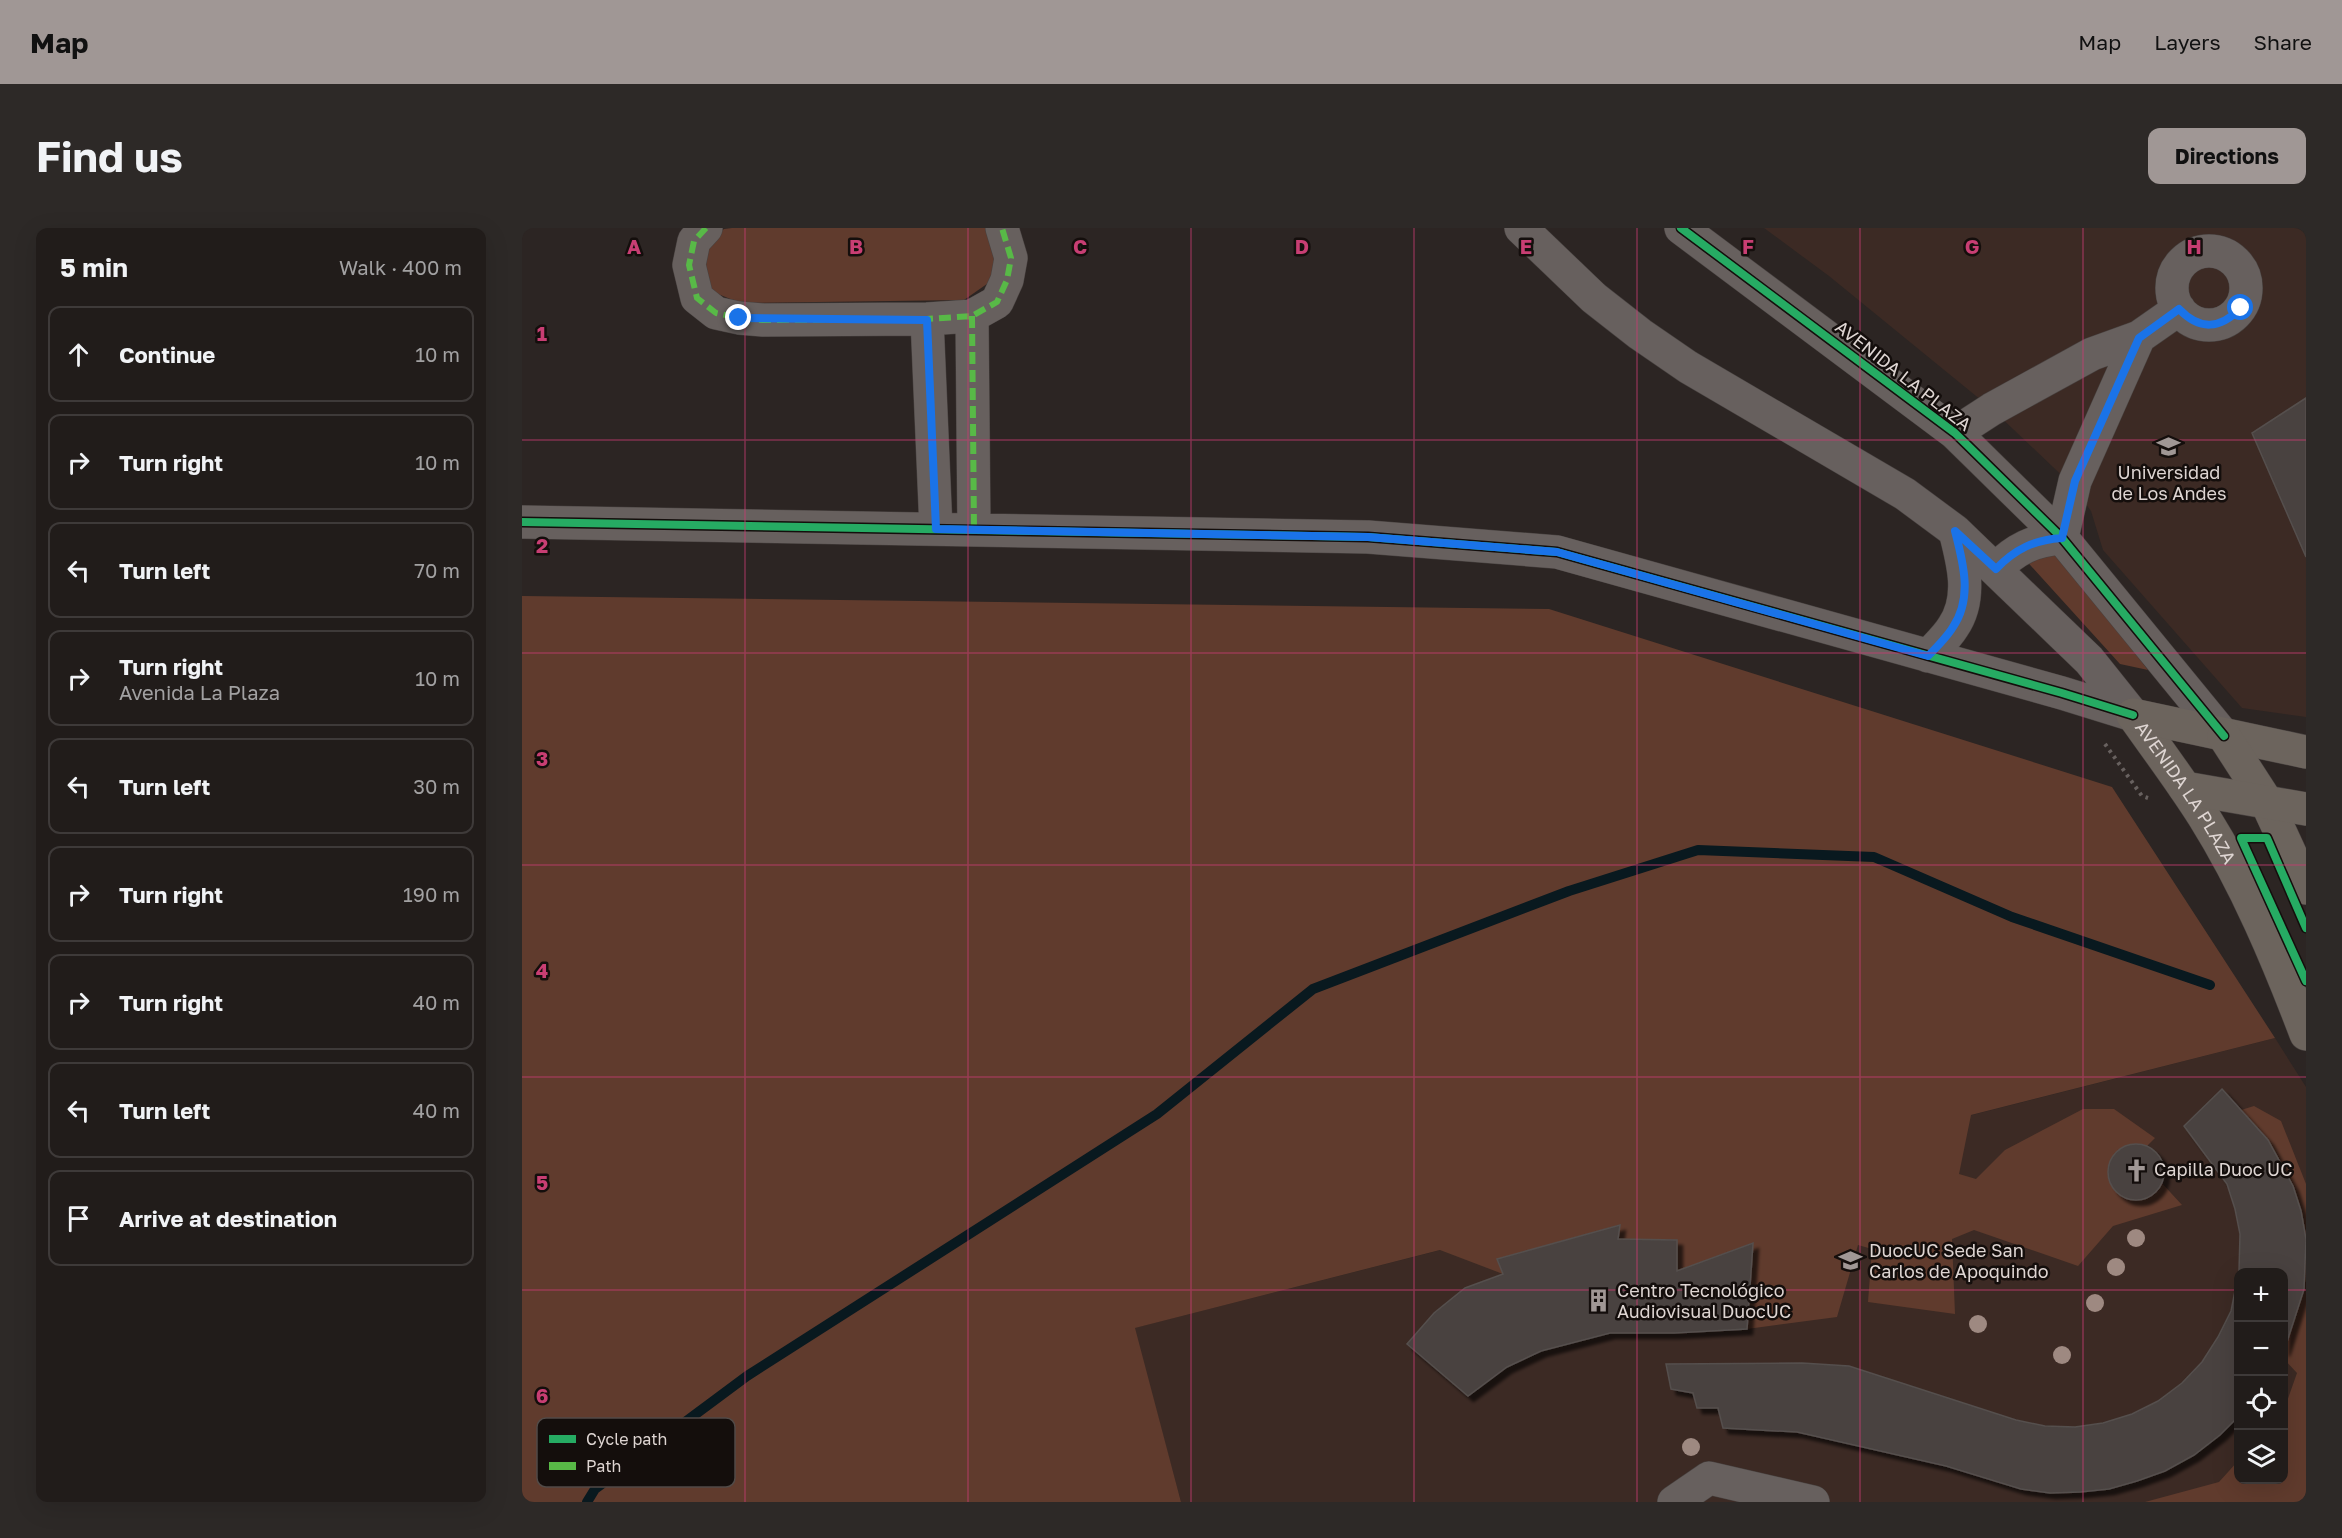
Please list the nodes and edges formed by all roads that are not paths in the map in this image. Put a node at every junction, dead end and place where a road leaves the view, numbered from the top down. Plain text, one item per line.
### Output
1 (1002, 228) edge
2 (1521, 228) edge
3 (1681, 228) edge
4 (696, 232) edge
5 (2197, 239) edge
6 (1551, 244) edge
7 (2179, 309) junction
8 (972, 316) junction
9 (927, 320) junction
10 (2139, 338) junction
11 (1955, 433) junction
12 (522, 522) edge
13 (936, 529) junction
14 (974, 530) junction
15 (1955, 531) junction
16 (2062, 538) junction
17 (1996, 569) junction
18 (1928, 656) junction
19 (2133, 716) junction
20 (2224, 736) junction
21 (2306, 752) edge
22 (2185, 788) junction
23 (2266, 801) junction
24 (2306, 809) edge
25 (2306, 888) edge
26 (2306, 1034) edge
27 (1674, 1502) edge
28 (1813, 1502) edge

1 - 8 street
2 - 6 street, AVENIDA LA PLAZA
3 - 11 street, AVENIDA LA PLAZA
4 - 9 street
5 - 7 street
5 - 7 street
6 - 15 street, AVENIDA LA PLAZA
7 - 10 street
8 - 9 street
8 - 14 street
9 - 13 street
10 - 11 street
10 - 16 street
11 - 16 street, AVENIDA LA PLAZA
12 - 13 street
13 - 14 street
14 - 18 street
15 - 17 street, AVENIDA LA PLAZA
15 - 18 street
16 - 17 street
16 - 20 street, AVENIDA LA PLAZA
17 - 19 street, AVENIDA LA PLAZA
18 - 19 street
19 - 20 main road
19 - 22 main road, AVENIDA LA PLAZA
20 - 21 main road
20 - 23 main road, AVENIDA LA PLAZA
22 - 23 main road
22 - 26 main road, AVENIDA LA PLAZA
23 - 24 main road
23 - 25 main road, AVENIDA LA PLAZA
27 - 28 street

